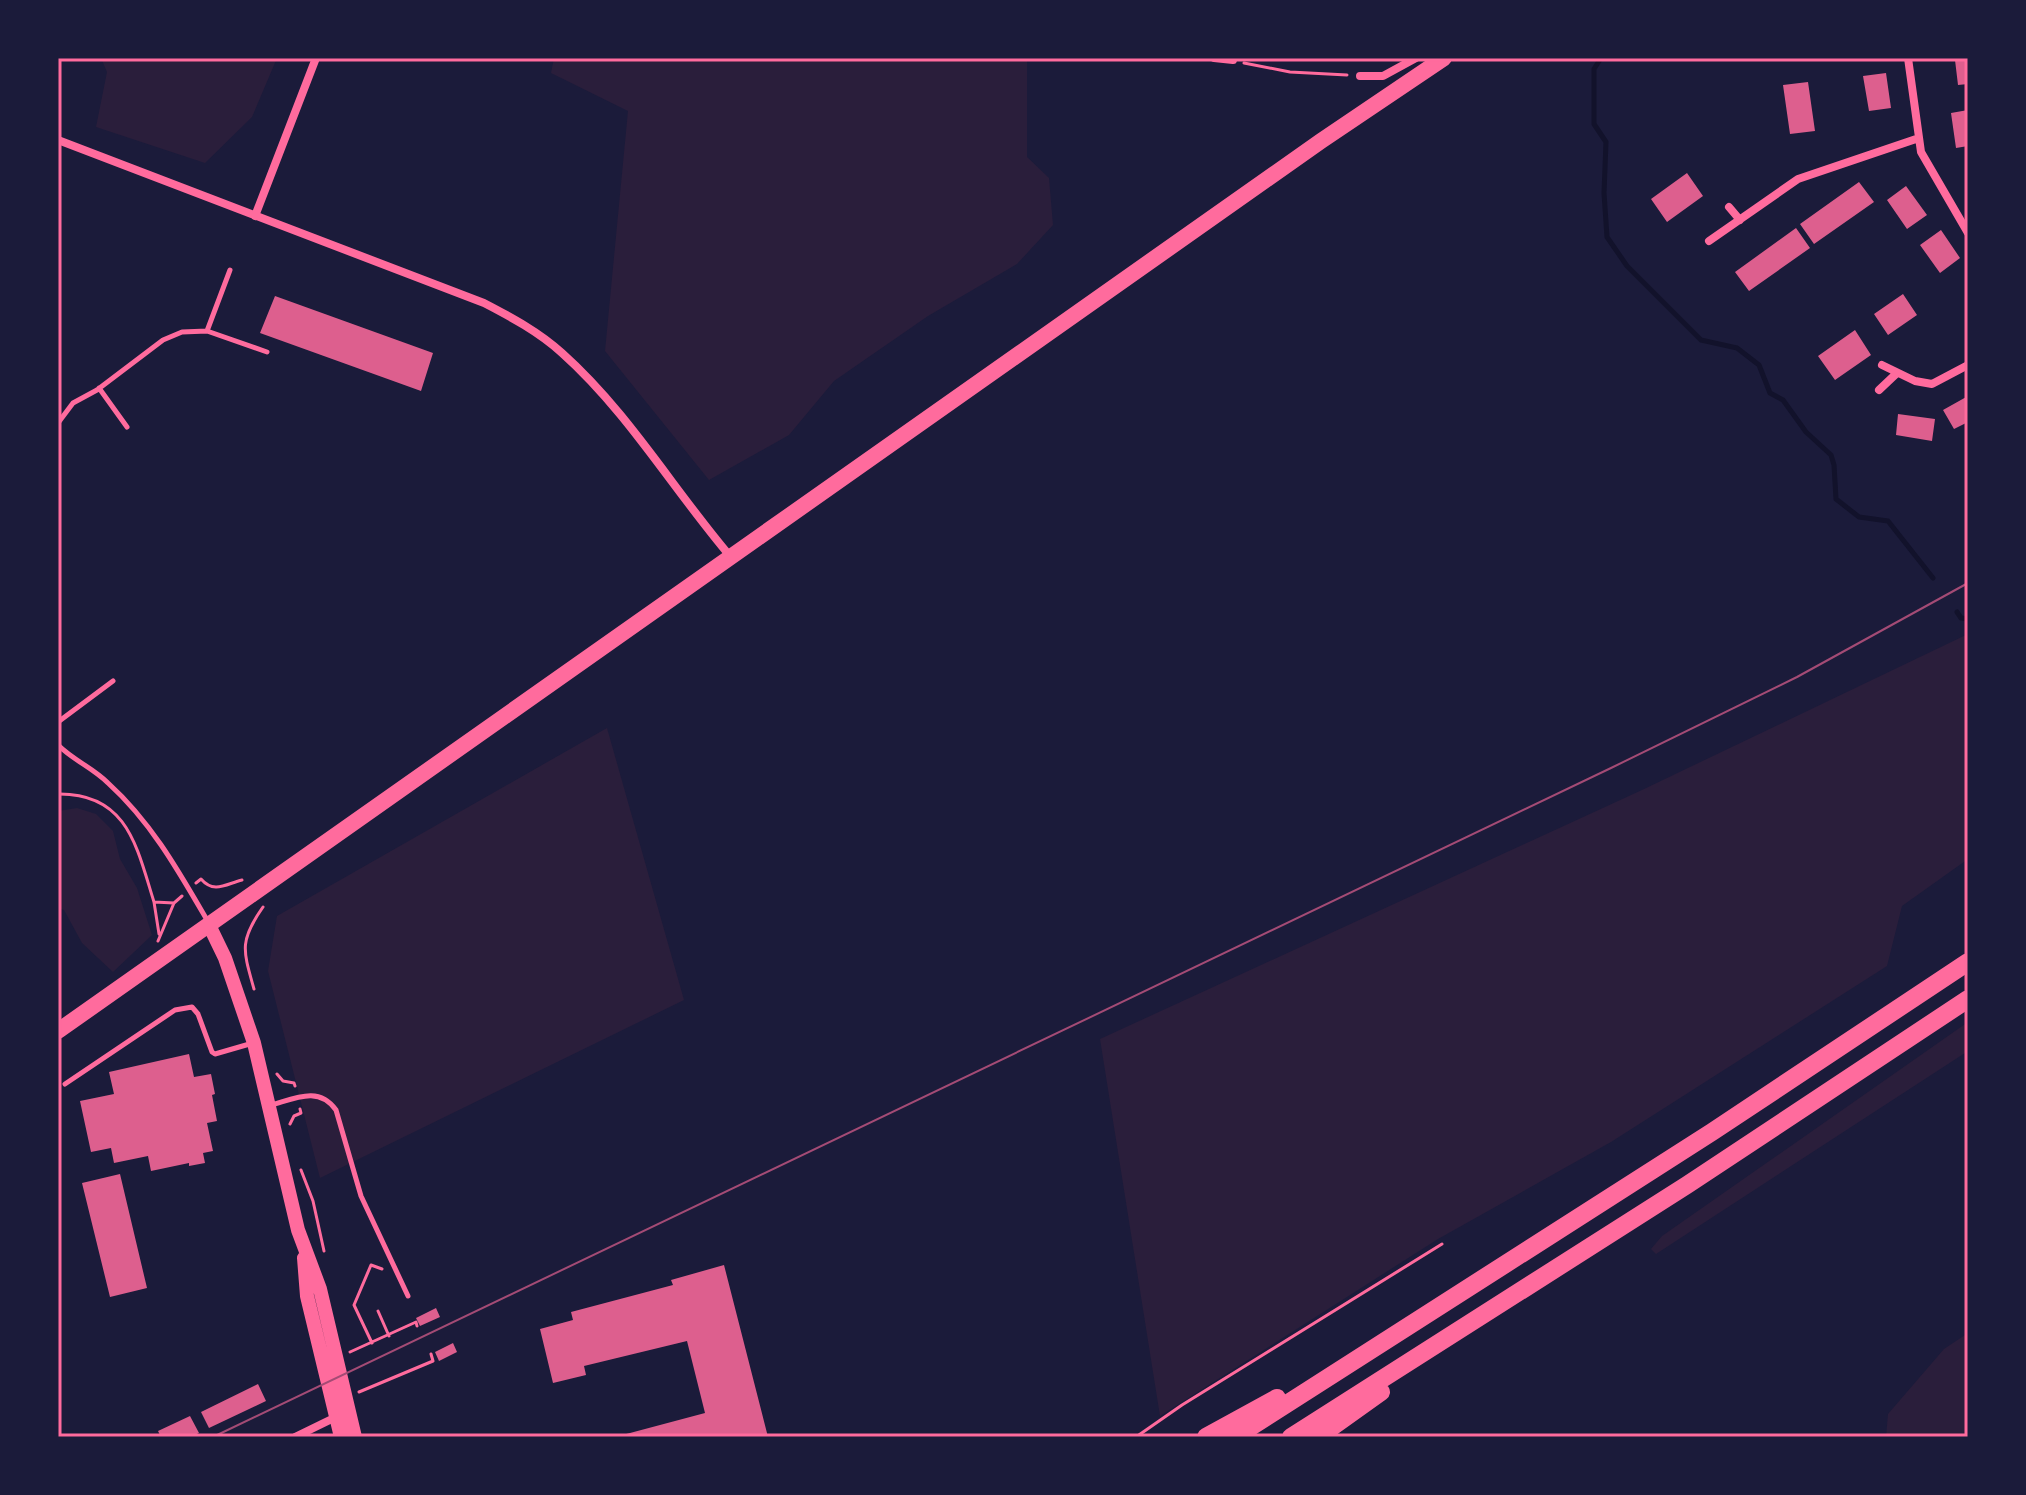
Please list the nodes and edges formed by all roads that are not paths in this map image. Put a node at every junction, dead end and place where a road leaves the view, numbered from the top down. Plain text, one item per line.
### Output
1 (316, 58) edge
2 (1214, 58) edge
3 (1416, 58) edge
4 (1444, 58) edge
5 (1908, 58) edge
6 (1233, 60) road end
7 (1360, 76) road end
8 (1919, 138) junction
9 (58, 140) edge
10 (1729, 207) dead end
11 (255, 216) junction
12 (1740, 220) junction
13 (1968, 233) edge
14 (1709, 241) dead end
15 (230, 270) dead end
16 (207, 331) junction
17 (267, 352) dead end
18 (1882, 365) dead end
19 (1968, 365) edge
20 (1897, 373) junction
21 (99, 388) junction
22 (1879, 390) dead end
23 (58, 423) edge
24 (127, 427) dead end
25 (730, 556) junction
26 (113, 681) dead end
27 (58, 722) edge
28 (58, 745) edge
29 (209, 925) junction
30 (1968, 962) edge
31 (1968, 999) edge
32 (58, 1031) edge
33 (254, 1043) junction
34 (65, 1084) dead end
35 (269, 1106) junction
36 (303, 1250) junction
37 (408, 1296) dead end
38 (1482, 1316) junction
39 (1378, 1346) junction
40 (336, 1417) junction
41 (295, 1437) edge
42 (341, 1437) edge
43 (355, 1437) edge
44 (1206, 1437) edge
45 (1235, 1437) edge
46 (1291, 1437) edge
47 (1318, 1437) edge

1 - 11 street
2 - 6 street
3 - 7 street
4 - 25 main road
5 - 8 street
8 - 12 street
8 - 13 street
9 - 11 street
10 - 12 street
11 - 25 street
12 - 14 street
15 - 16 lane
16 - 17 lane
16 - 21 lane
18 - 20 street
19 - 20 street
20 - 22 street
21 - 23 lane
21 - 24 lane
25 - 29 main road
26 - 27 lane
28 - 29 lane
29 - 32 main road
29 - 33 street
30 - 39 highway
31 - 38 highway
33 - 34 lane
33 - 35 street
35 - 36 street
35 - 37 lane
36 - 40 street
36 - 43 street
38 - 46 highway
38 - 47 highway
39 - 44 highway
39 - 45 highway
40 - 41 street
40 - 42 street

